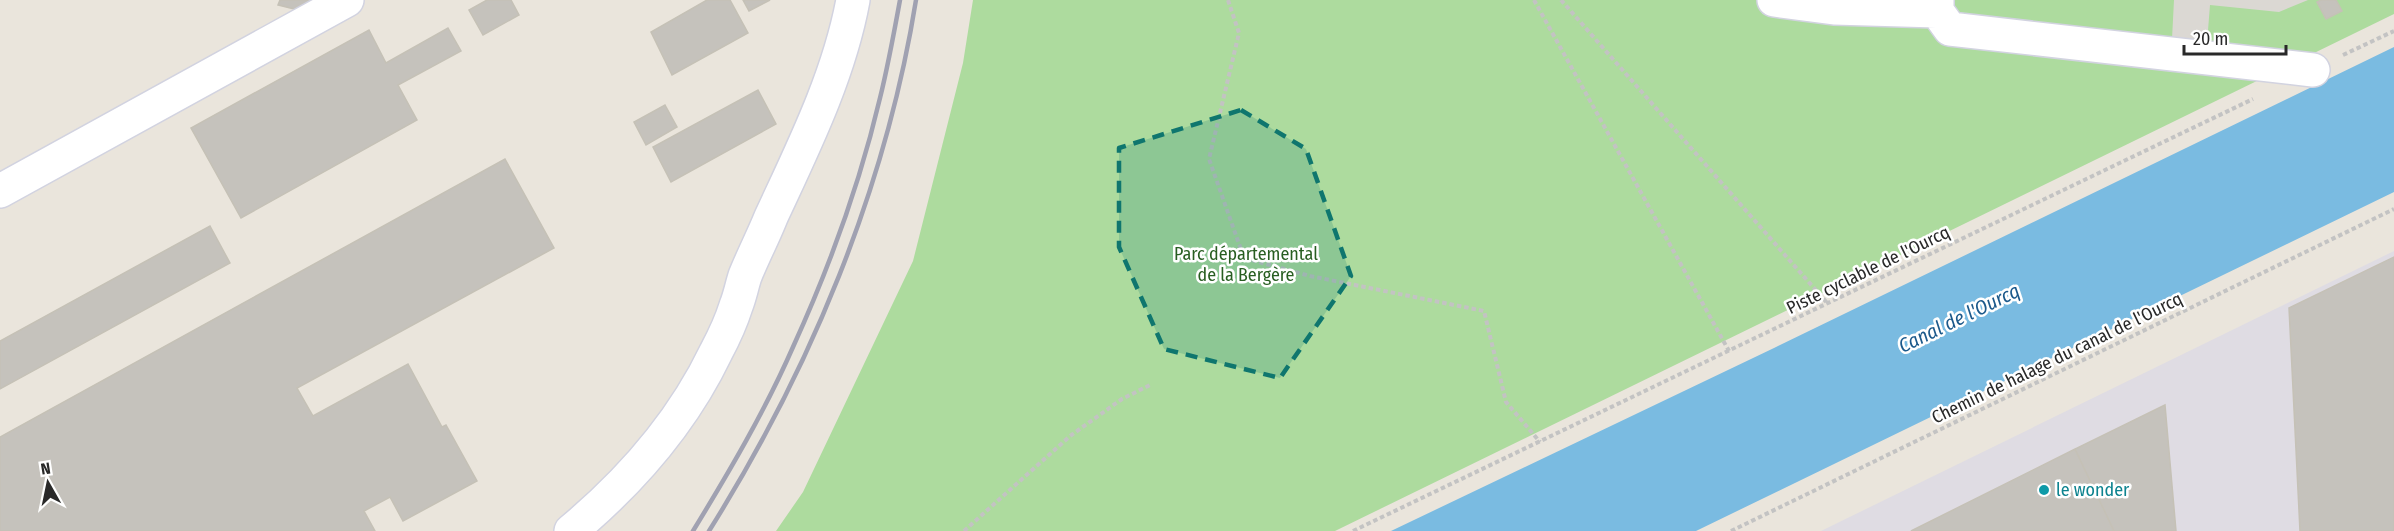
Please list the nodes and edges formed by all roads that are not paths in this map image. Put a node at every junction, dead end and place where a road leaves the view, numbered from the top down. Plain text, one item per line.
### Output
1 (347, 0) edge
2 (853, 0) edge
3 (1774, 0) edge
4 (1937, 6) edge
5 (2313, 70) road end
6 (0, 191) edge
7 (571, 531) edge

1 - 6 street
2 - 7 street
3 - 4 street
4 - 5 street

